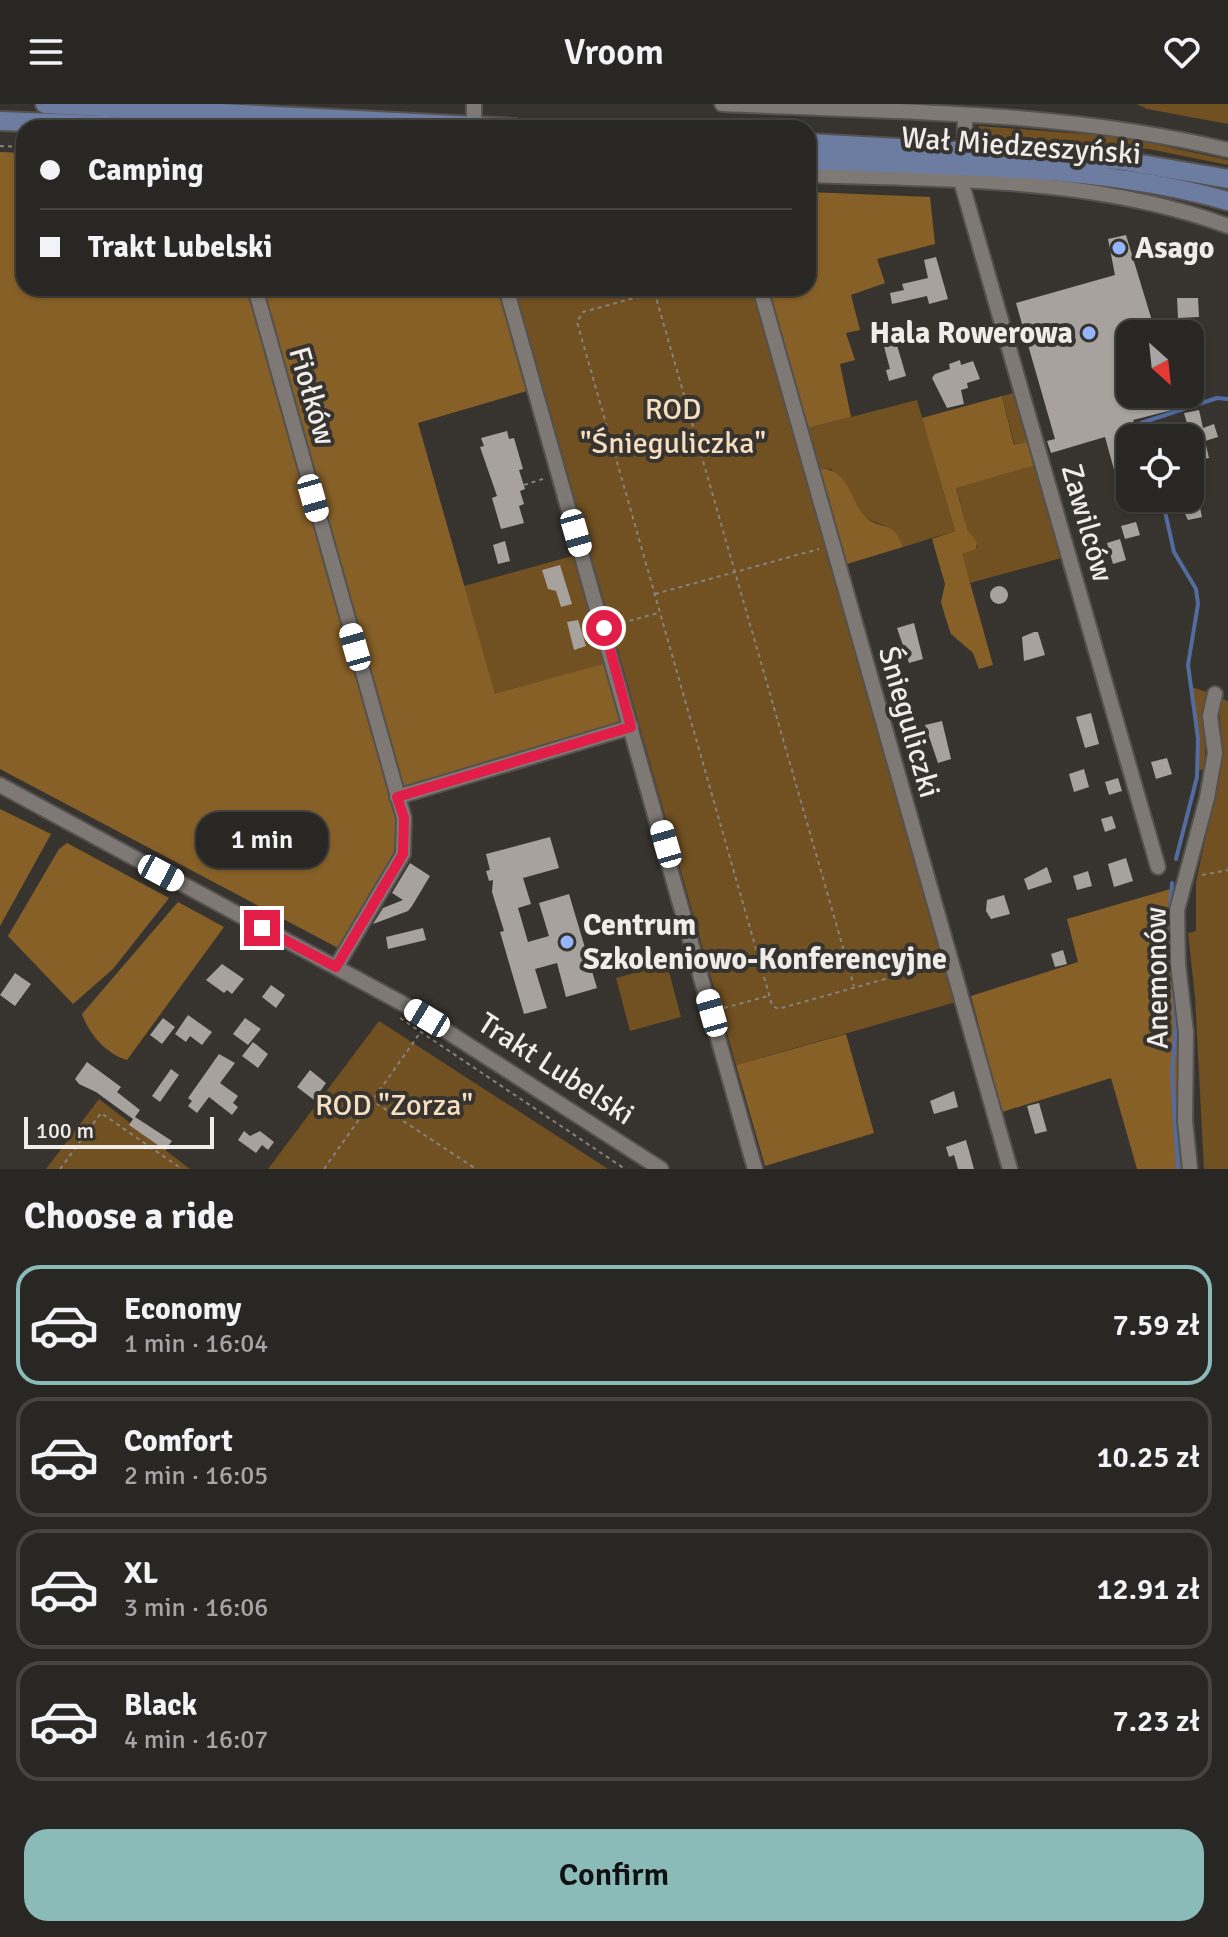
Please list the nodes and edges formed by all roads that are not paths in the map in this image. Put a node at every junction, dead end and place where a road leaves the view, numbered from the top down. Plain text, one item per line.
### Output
1 (45, 104) edge
2 (722, 104) edge
3 (965, 115) junction
4 (343, 120) edge
5 (816, 143) edge
6 (1228, 150) edge
7 (965, 151) junction
8 (816, 160) edge
9 (816, 176) edge
10 (1228, 179) edge
11 (963, 186) junction
12 (1228, 201) edge
13 (1228, 226) edge
14 (257, 296) edge
15 (508, 296) edge
16 (762, 296) edge
17 (1215, 694) dead end
18 (631, 727) junction
19 (0, 785) edge
20 (397, 797) junction
21 (1158, 867) dead end
22 (336, 967) junction
23 (661, 1169) edge
24 (755, 1169) edge
25 (1010, 1169) edge
26 (1190, 1169) edge

1 - 4 main road
2 - 3 street
3 - 6 street
3 - 7 street
5 - 7 main road, Wał Miedzeszyński
7 - 10 main road, Wał Miedzeszyński
8 - 12 main road, Wał Miedzeszyński
9 - 11 street
11 - 13 street
11 - 21 street, Zawilców
14 - 20 street, Fiołków
15 - 18 street
16 - 25 street, Śnieguliczki
17 - 26 street, Anemonów
18 - 20 street
18 - 24 street
19 - 22 street, Trakt Lubelski
20 - 22 street, Fiołków
22 - 23 street, Trakt Lubelski

